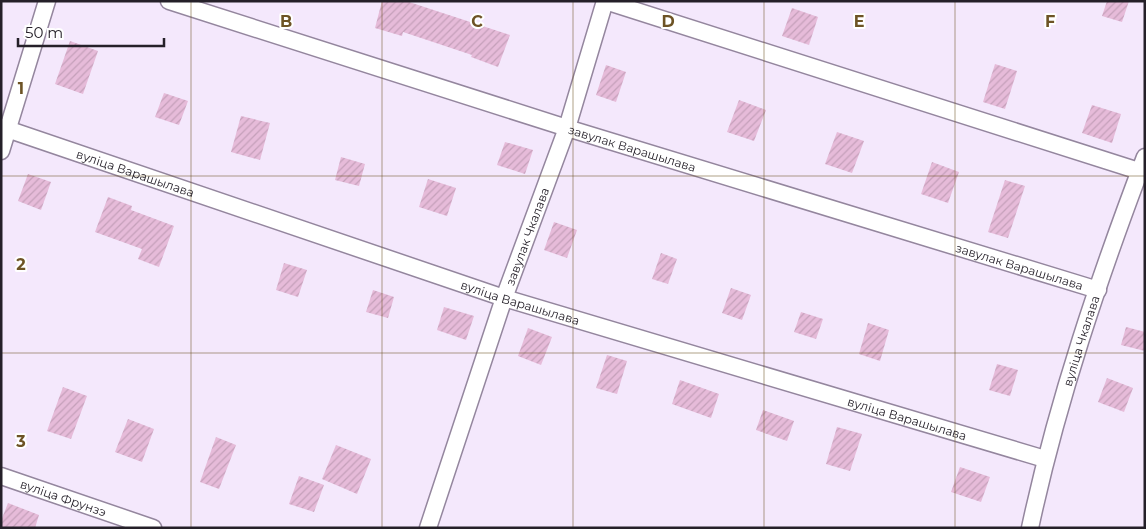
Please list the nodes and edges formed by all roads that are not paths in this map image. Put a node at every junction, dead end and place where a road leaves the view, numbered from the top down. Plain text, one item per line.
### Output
1 (47, 1) edge
2 (169, 1) edge
3 (605, 1) edge
4 (5, 128) edge
5 (567, 128) junction
6 (1, 151) edge
7 (1142, 164) edge
8 (1098, 290) junction
9 (504, 298) junction
10 (1045, 459) junction
11 (1, 476) edge
12 (154, 528) edge
13 (428, 528) edge
14 (1030, 528) edge

1 - 4 street
2 - 5 street, завулак Варашылава
3 - 5 street, завулак Чкалава
3 - 7 street
4 - 6 street
4 - 9 street, вуліца Варашылава
5 - 8 street, завулак Варашылава
5 - 9 street, завулак Чкалава
7 - 8 street, вуліца Чкалава
8 - 10 street, вуліца Чкалава
9 - 10 street, вуліца Варашылава
9 - 13 street, завулак Чкалава
10 - 14 street, вуліца Чкалава
11 - 12 street, вуліца Фрунзэ

